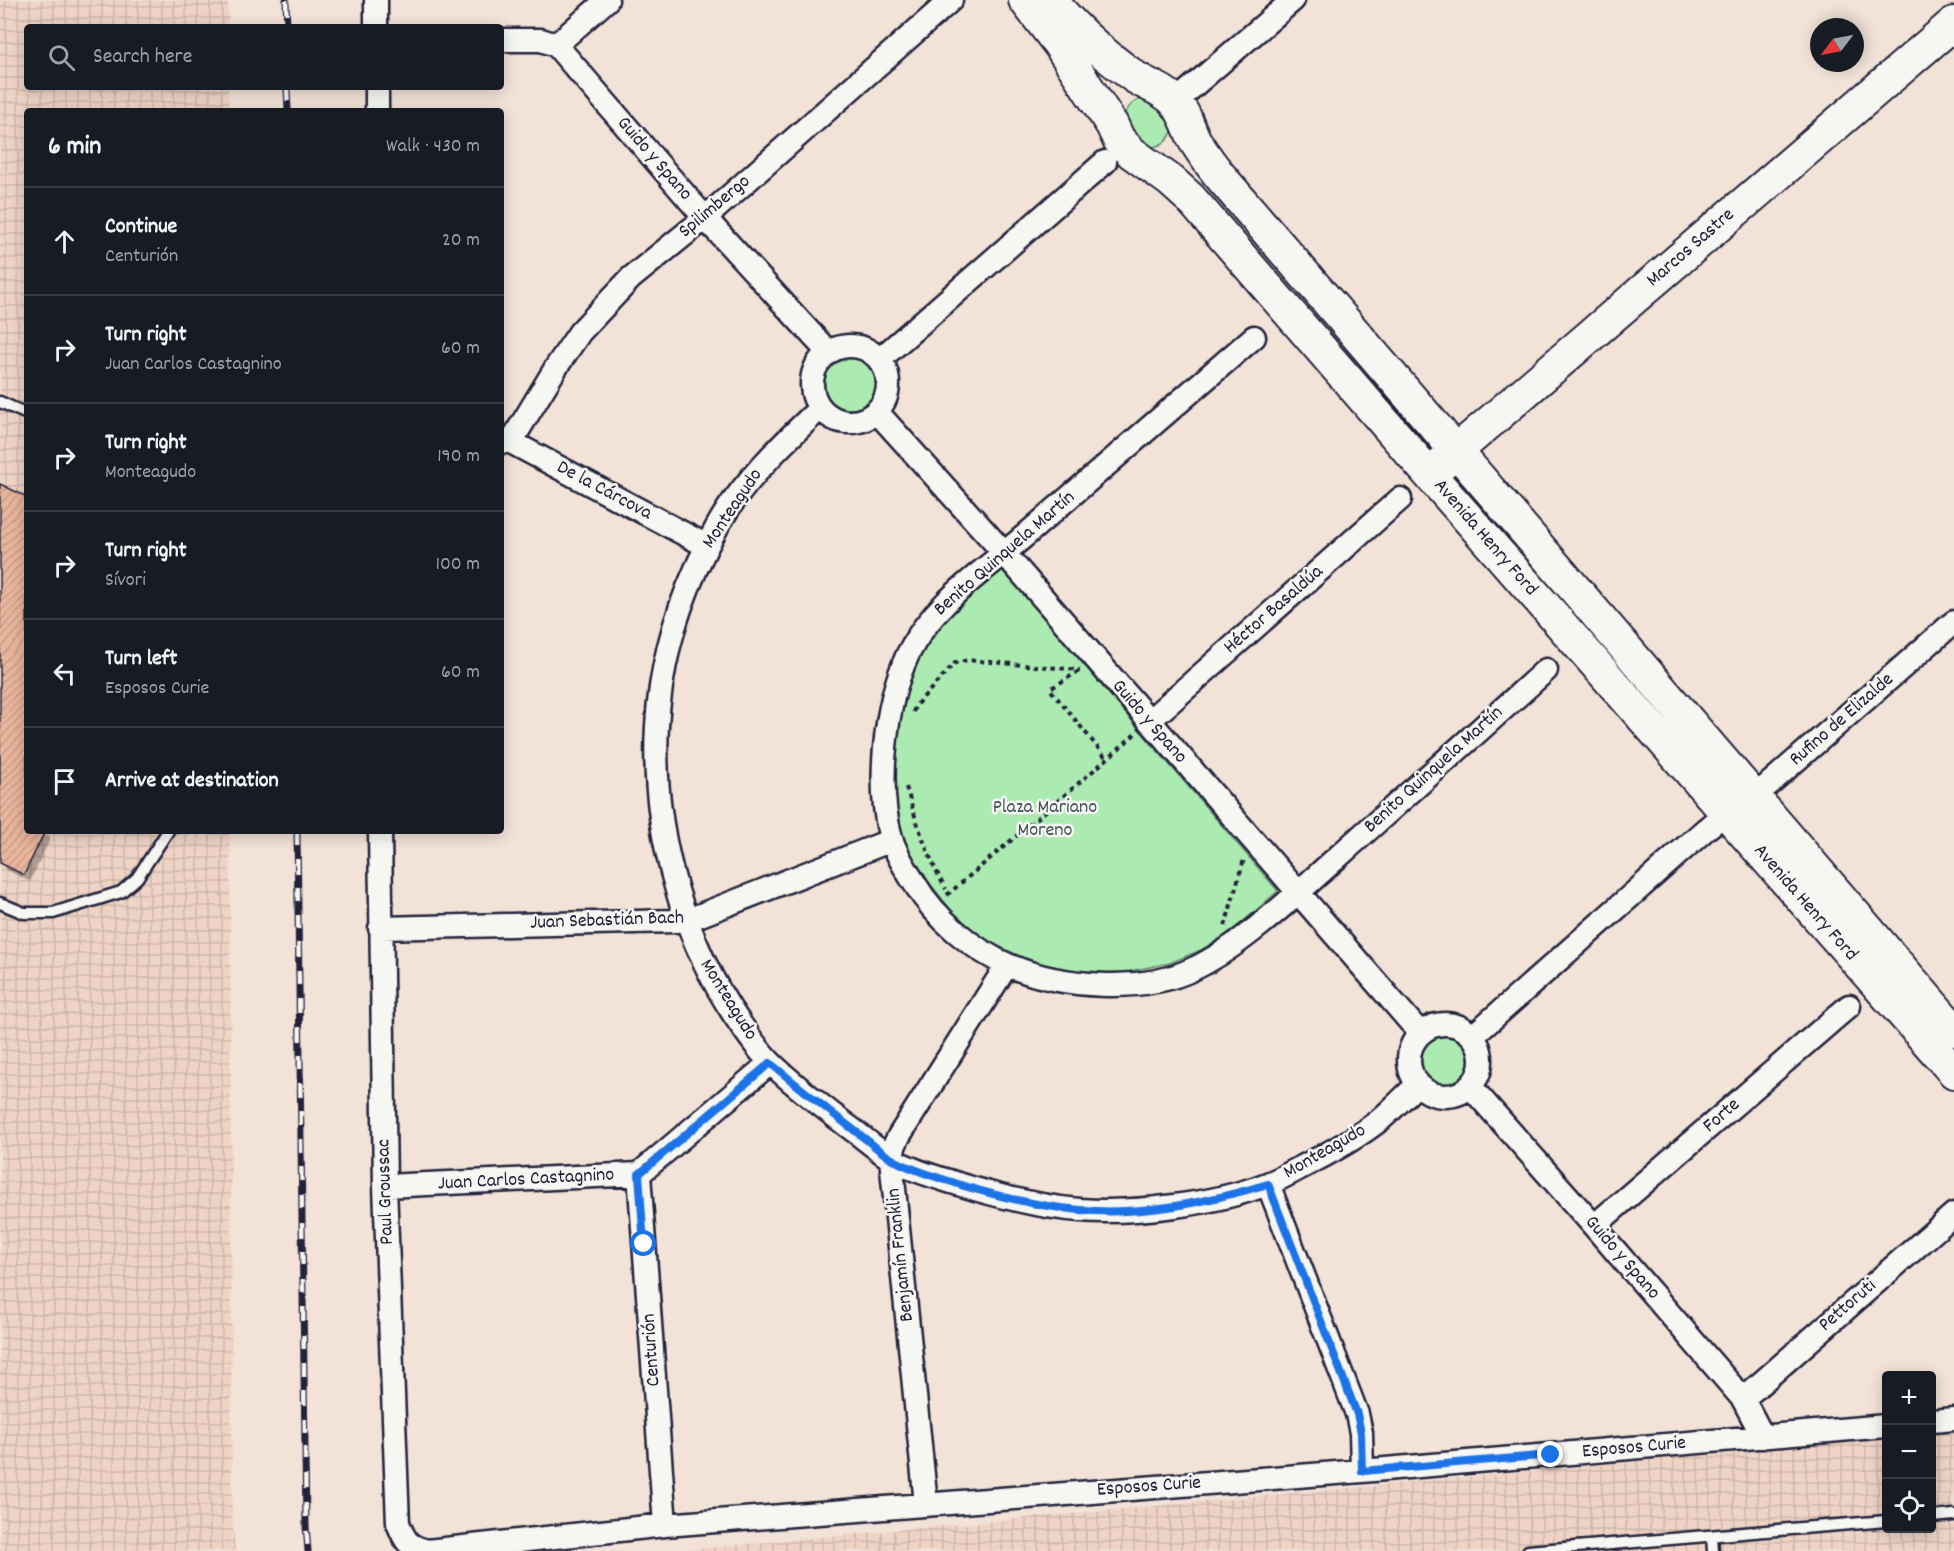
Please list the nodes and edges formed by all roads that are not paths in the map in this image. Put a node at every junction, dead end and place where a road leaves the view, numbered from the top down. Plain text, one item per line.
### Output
1 (376, 0) edge
2 (607, 0) edge
3 (951, 0) edge
4 (1024, 0) edge
5 (1051, 0) edge
6 (1293, 0) edge
7 (1954, 23) edge
8 (376, 24) edge
9 (504, 40) edge
10 (556, 45) junction
11 (1147, 85) junction
12 (377, 90) edge
13 (377, 108) edge
14 (1180, 112) junction
15 (1112, 124) junction
16 (1105, 162) dead end
17 (1146, 163) junction
18 (705, 218) junction
19 (1254, 337) dead end
20 (828, 352) junction
21 (879, 360) junction
22 (0, 402) edge
23 (820, 408) junction
24 (877, 412) junction
25 (24, 413) edge
26 (506, 442) edge
27 (1456, 450) junction
28 (1429, 474) junction
29 (1400, 499) dead end
30 (707, 546) junction
31 (1005, 554) junction
32 (1954, 622) edge
33 (1546, 670) dead end
34 (1149, 721) junction
35 (1753, 798) junction
36 (1726, 813) junction
37 (166, 834) edge
38 (380, 834) edge
39 (892, 840) junction
40 (1298, 892) junction
41 (0, 903) edge
42 (685, 919) junction
43 (380, 927) junction
44 (1007, 965) junction
45 (1849, 1006) dead end
46 (1954, 1030) edge
47 (1420, 1033) junction
48 (1473, 1036) junction
49 (770, 1063) junction
50 (1954, 1072) edge
51 (1418, 1084) junction
52 (1470, 1086) junction
53 (891, 1158) junction
54 (639, 1174) junction
55 (1268, 1184) junction
56 (385, 1186) junction
57 (1954, 1214) edge
58 (1594, 1226) junction
59 (1743, 1399) junction
60 (1954, 1419) edge
61 (1936, 1421) edge
62 (1882, 1426) edge
63 (1763, 1437) junction
64 (1362, 1471) junction
65 (926, 1504) junction
66 (1954, 1515) edge
67 (1936, 1517) edge
68 (1882, 1521) edge
69 (665, 1526) junction
70 (1712, 1536) junction
71 (413, 1547) joint
72 (1528, 1551) edge
73 (1713, 1551) edge

1 - 8 street
2 - 10 street
3 - 18 street, Spilimbergo
4 - 15 main road, Avenida Henry Ford
5 - 11 main road, Avenida Henry Ford
6 - 14 street
7 - 27 main road, Marcos Sastre
9 - 10 street
10 - 18 street, Guido y Spano
11 - 14 main road, Avenida Henry Ford
11 - 15 main road
12 - 13 street
14 - 17 main road
14 - 27 main road, Avenida Henry Ford
15 - 17 main road, Avenida Henry Ford
16 - 21 street
17 - 28 main road, Avenida Henry Ford
18 - 20 street, Guido y Spano
18 - 26 street, Spilimbergo
19 - 31 street, Benito Quinquela Martín
20 - 21 street
20 - 23 street
21 - 24 street
22 - 25 lane
23 - 24 street
23 - 30 street, Monteagudo
24 - 31 street, Guido y Spano
26 - 30 street, De la Cárcova
27 - 28 main road, Marcos Sastre
27 - 35 main road, Avenida Henry Ford
28 - 36 main road, Avenida Henry Ford
29 - 34 street, Héctor Basaldúa
30 - 42 street, Monteagudo
31 - 34 street, Guido y Spano
31 - 39 street, Benito Quinquela Martín
32 - 35 street, Rufino de Elizalde
33 - 40 street, Benito Quinquela Martín
34 - 40 street, Guido y Spano
35 - 36 street, Rufino de Elizalde
35 - 46 main road, Avenida Henry Ford
36 - 48 street
36 - 50 main road, Avenida Henry Ford
37 - 41 lane
38 - 43 street, Paul Groussac
39 - 42 street, Juan Sebastián Bach
39 - 44 street, Benito Quinquela Martín
40 - 44 street, Benito Quinquela Martín
40 - 47 street, Guido y Spano
42 - 43 street, Juan Sebastián Bach
42 - 49 street, Monteagudo
43 - 56 street, Paul Groussac
44 - 53 street, Benjamín Franklin
45 - 58 street, Forte
47 - 48 street
47 - 51 street
48 - 52 street
49 - 53 street, Monteagudo
49 - 54 street, Juan Carlos Castagnino
51 - 52 street
51 - 55 street, Monteagudo
52 - 58 street, Guido y Spano
53 - 55 street, Monteagudo
53 - 65 street, Benjamín Franklin
54 - 56 street, Juan Carlos Castagnino
54 - 69 street, Centurión
55 - 64 street
56 - 71 street, Paul Groussac
57 - 59 street, Pettoruti
58 - 59 street, Guido y Spano
59 - 63 street, Guido y Spano
60 - 61 street
62 - 63 street, Esposos Curie
63 - 64 street, Esposos Curie
64 - 65 street, Esposos Curie
65 - 69 street, Esposos Curie
66 - 67 lane
68 - 70 lane
69 - 71 street, Esposos Curie
70 - 72 lane
70 - 73 lane

